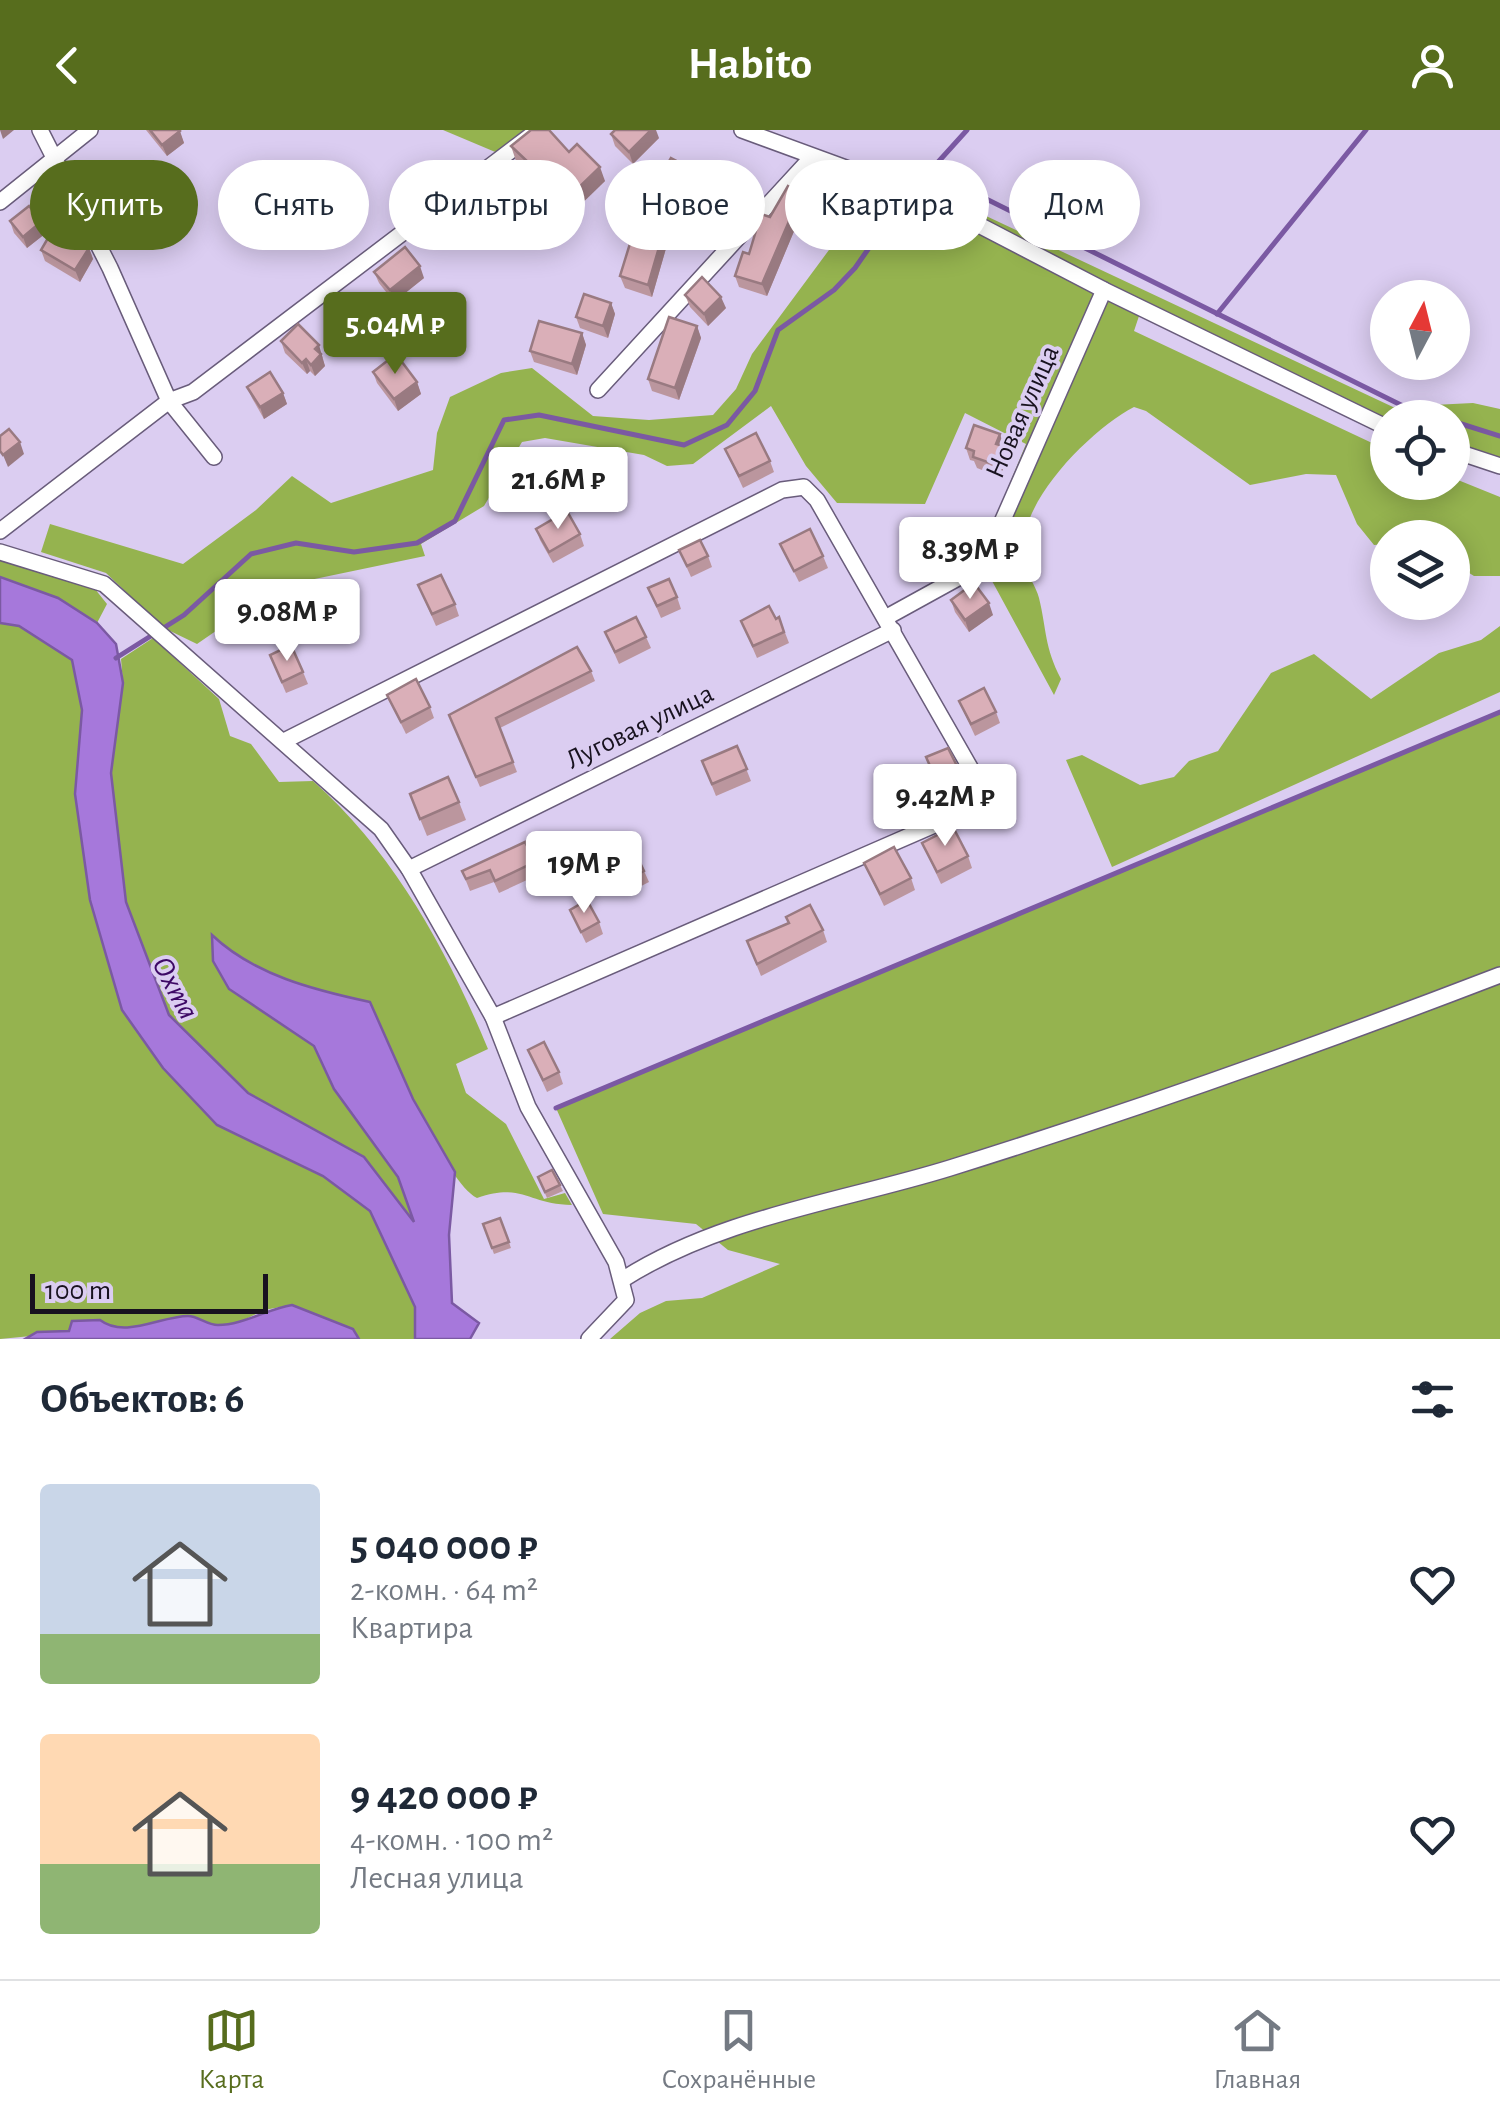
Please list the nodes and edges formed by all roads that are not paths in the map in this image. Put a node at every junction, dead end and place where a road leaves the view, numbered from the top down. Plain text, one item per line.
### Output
1 (40, 130) edge
2 (90, 130) edge
3 (538, 130) edge
4 (742, 130) edge
5 (812, 157) junction
6 (54, 158) junction
7 (0, 202) edge
8 (1104, 290) junction
9 (598, 390) dead end
10 (169, 401) junction
11 (1370, 419) edge
12 (1470, 456) edge
13 (214, 457) dead end
14 (1500, 466) edge
15 (0, 531) edge
16 (0, 552) edge
17 (890, 623) junction
18 (284, 741) junction
19 (409, 869) junction
20 (1500, 976) edge
21 (493, 1018) junction
22 (622, 1280) junction
23 (589, 1339) edge

1 - 6 street
2 - 6 street
3 - 10 street
4 - 5 street
5 - 8 street
5 - 9 street
6 - 7 street
6 - 10 street
8 - 11 street
8 - 17 street, Новая улица
10 - 13 street
10 - 15 street
12 - 14 street
16 - 18 street
17 - 18 street
17 - 19 street, Луговая улица
17 - 21 street
18 - 19 street
19 - 21 street
20 - 22 street
21 - 22 street
22 - 23 street

